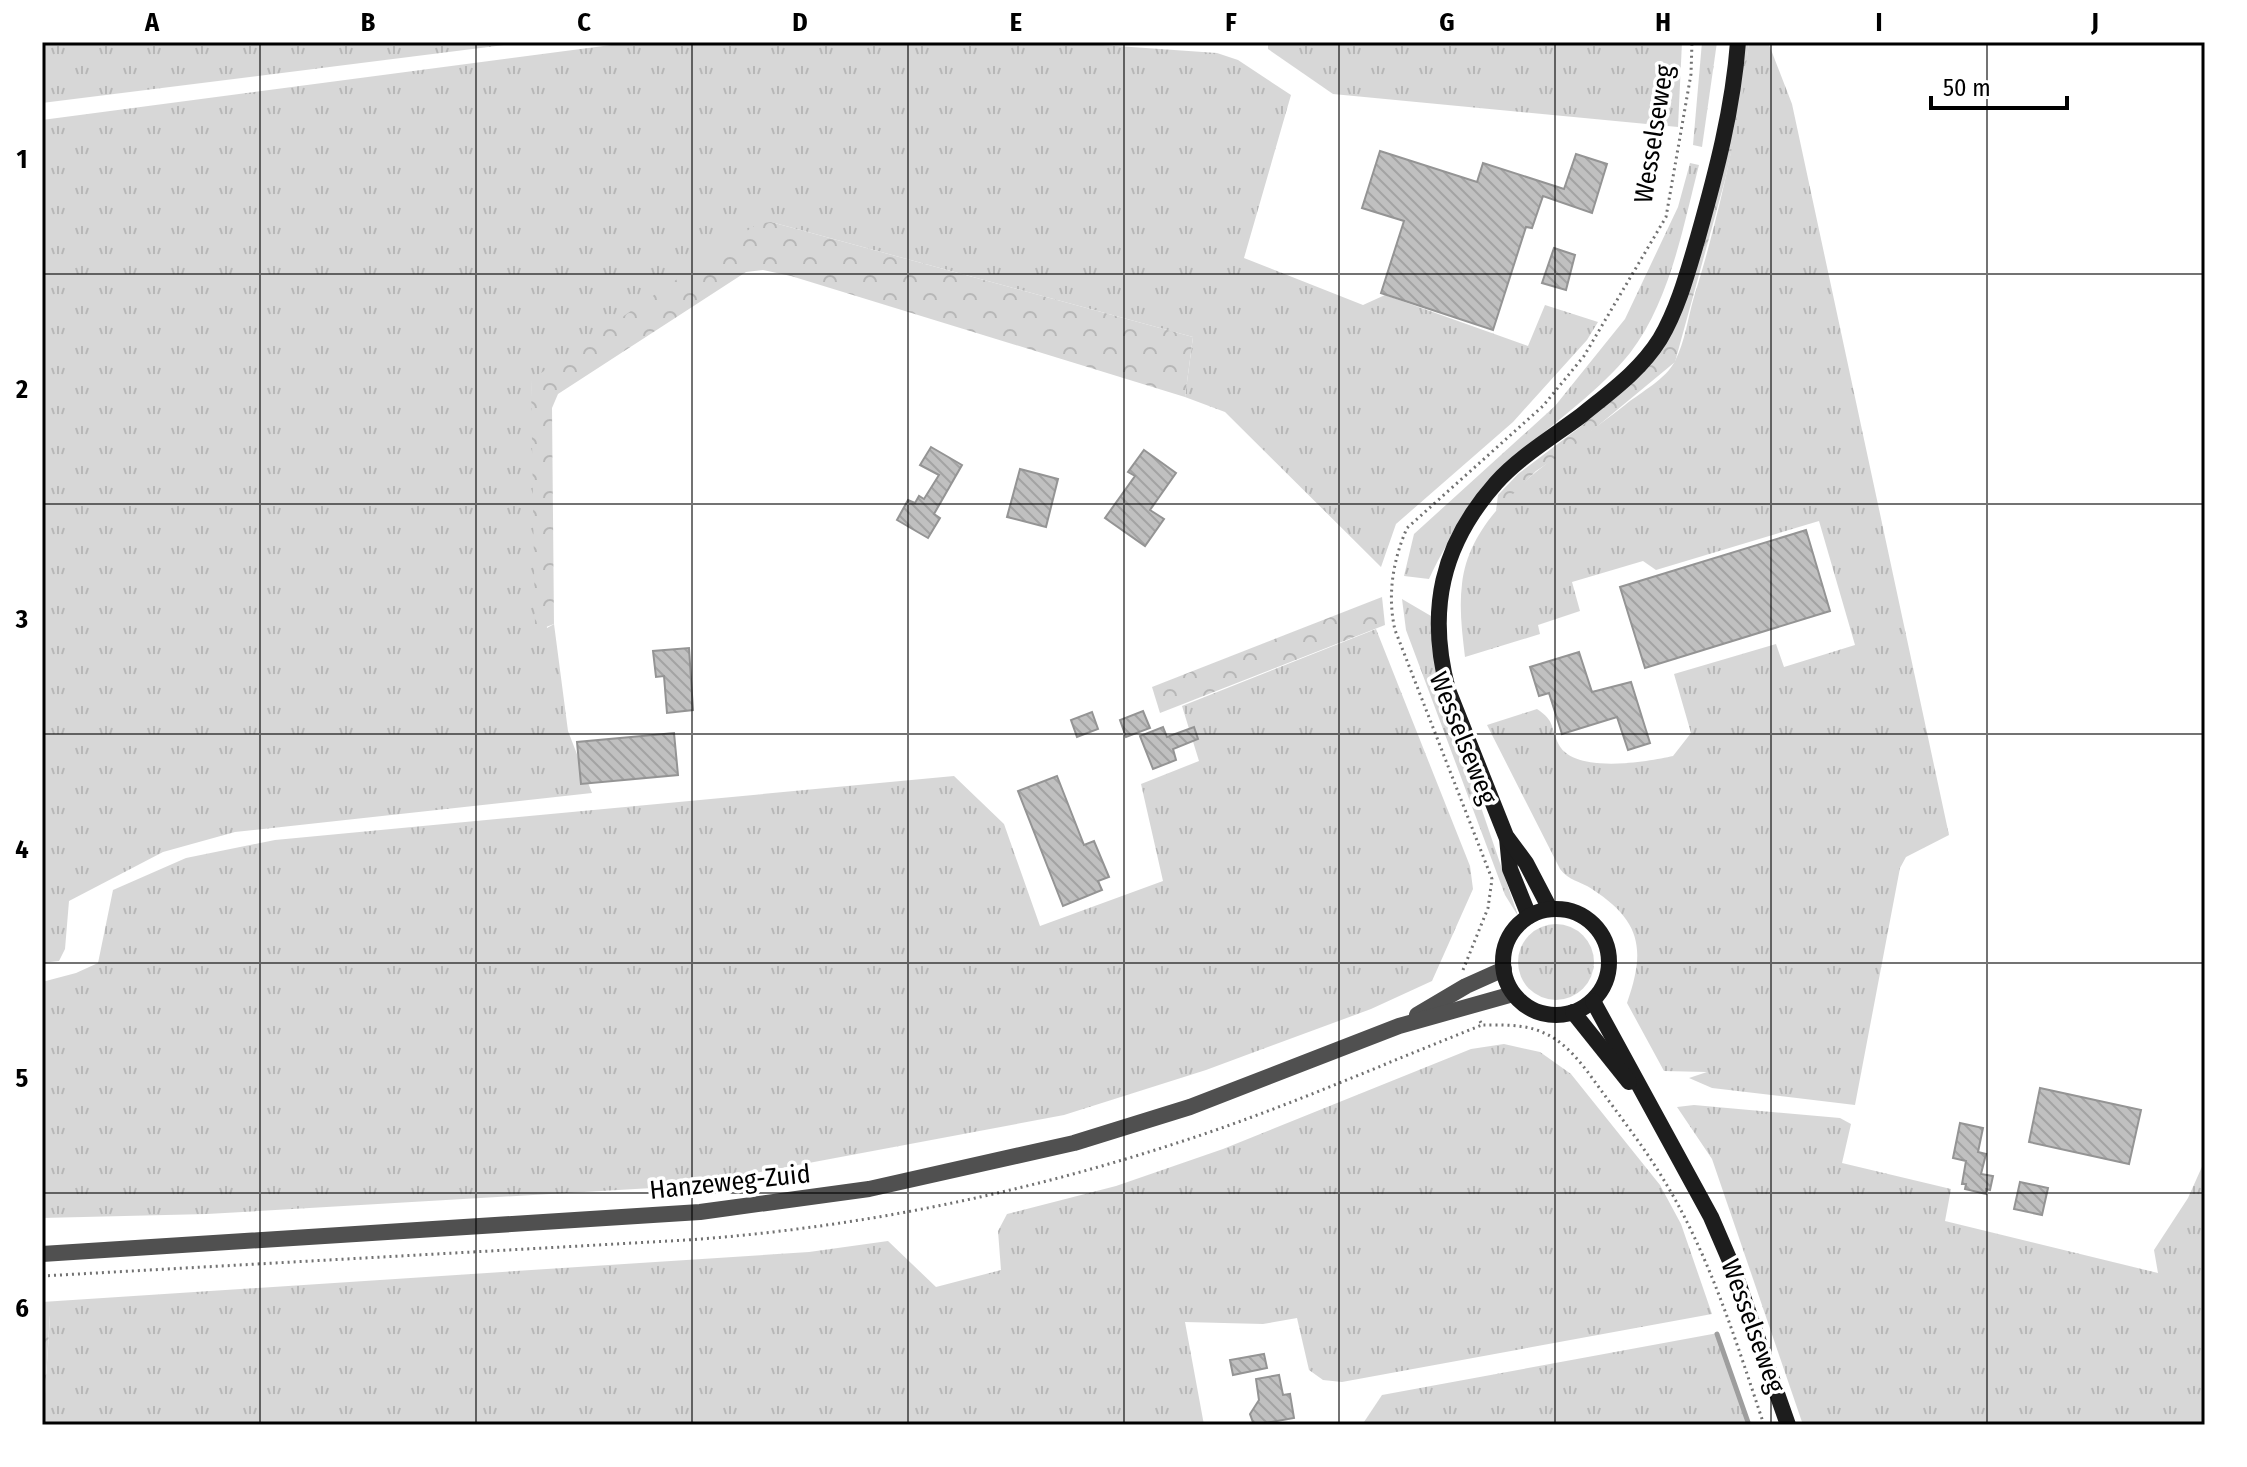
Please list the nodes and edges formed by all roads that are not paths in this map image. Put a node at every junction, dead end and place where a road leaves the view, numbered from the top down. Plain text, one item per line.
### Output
1 (1738, 42) edge
2 (1506, 836) junction
3 (1550, 909) junction
4 (1529, 916) junction
5 (1504, 969) junction
6 (1513, 994) junction
7 (1593, 1001) junction
8 (1573, 1012) junction
9 (1399, 1026) junction
10 (1643, 1098) junction
11 (42, 1254) edge
12 (1788, 1425) edge

1 - 2 main road, Wesselseweg
2 - 3 main road, Wesselseweg
2 - 4 main road, Wesselseweg
3 - 4 main road
3 - 7 main road
4 - 5 main road
5 - 6 main road
5 - 9 street, Hanzeweg-Zuid
6 - 8 main road
6 - 9 street, Hanzeweg-Zuid
7 - 8 main road
7 - 10 main road, Wesselseweg
8 - 10 main road, Wesselseweg
9 - 11 street, Hanzeweg-Zuid
10 - 12 main road, Wesselseweg

